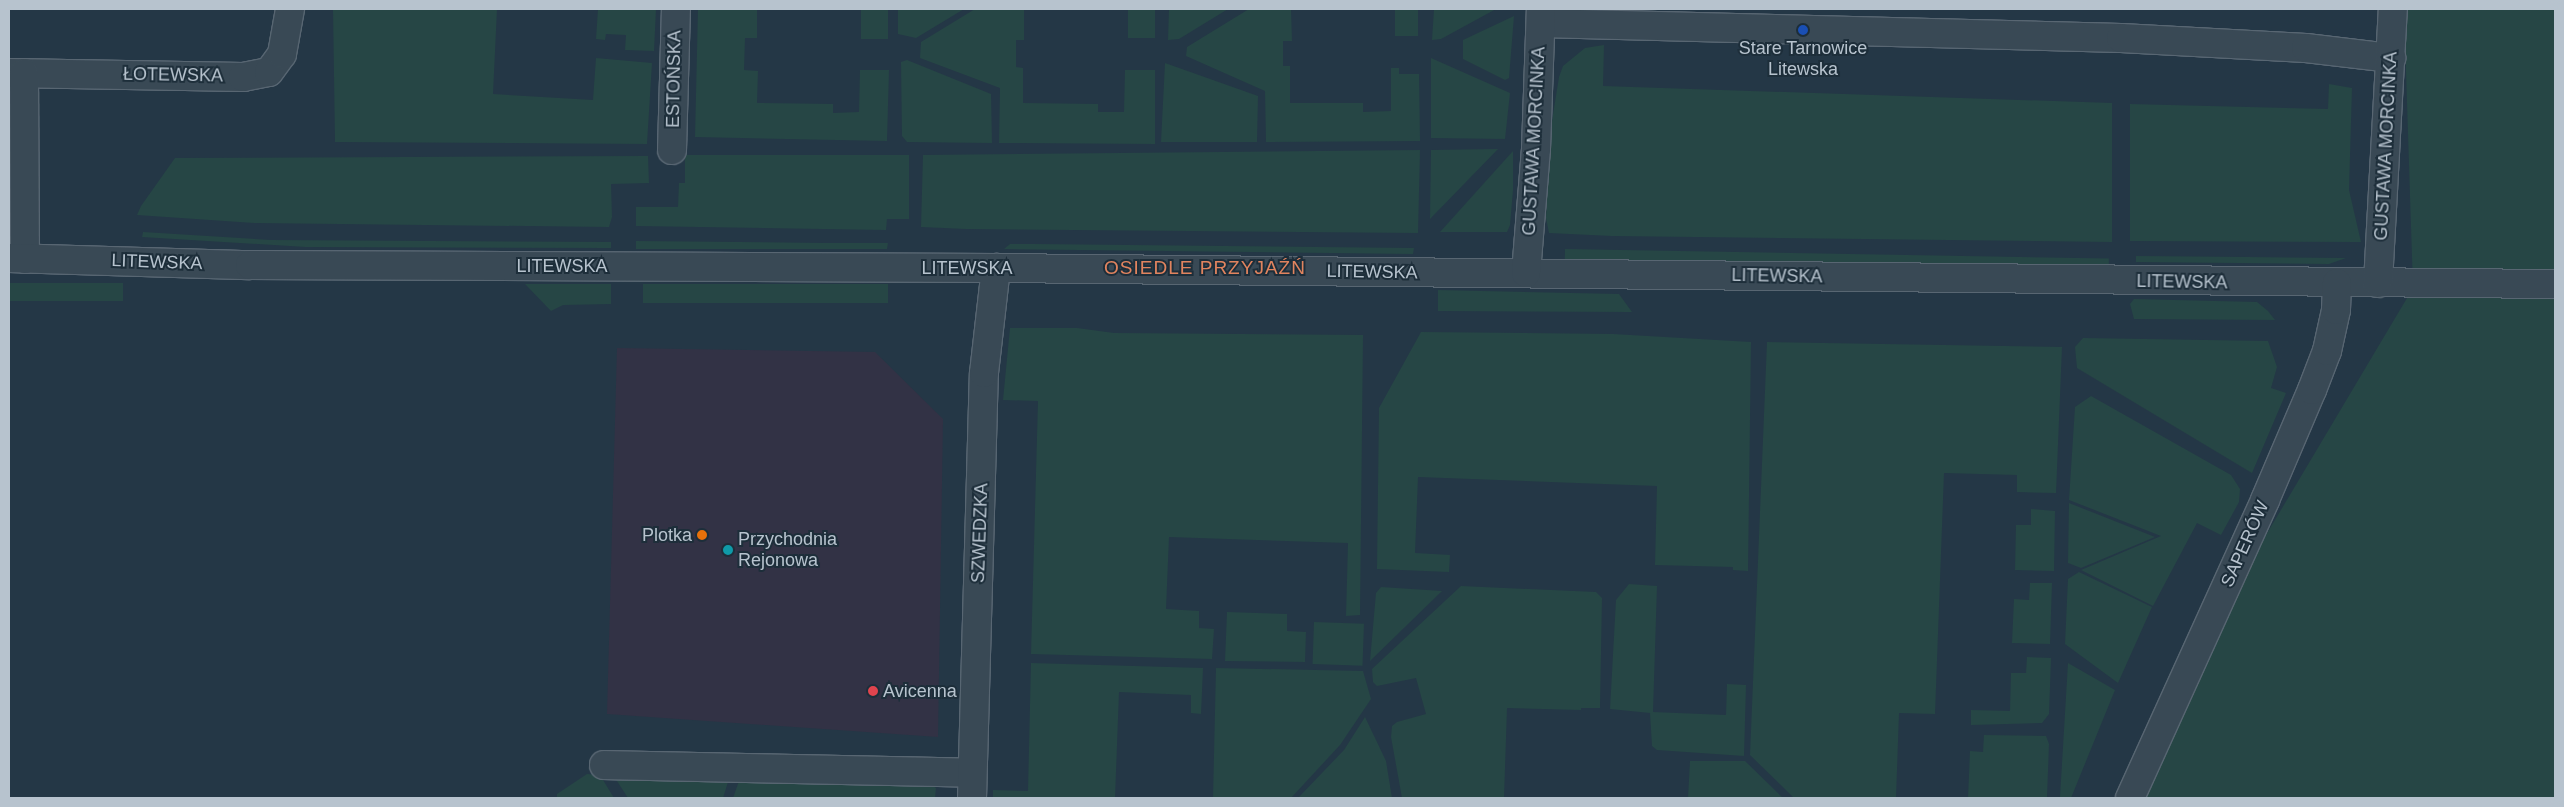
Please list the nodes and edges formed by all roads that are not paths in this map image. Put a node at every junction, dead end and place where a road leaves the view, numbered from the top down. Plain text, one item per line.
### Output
1 (290, 9) edge
2 (676, 9) edge
3 (2393, 9) edge
4 (1541, 16) edge
5 (2391, 58) junction
6 (16, 73) edge
7 (672, 150) dead end
8 (17, 258) edge
9 (996, 268) junction
10 (1526, 274) junction
11 (2337, 283) junction
12 (2378, 283) junction
13 (2555, 284) edge
14 (604, 765) dead end
15 (972, 786) edge
16 (2130, 798) edge

1 - 6 street, ŁOTEWSKA
2 - 7 street, ESTOŃSKA
3 - 5 street, GUSTAWA MORCINKA
4 - 5 street
4 - 10 street, GUSTAWA MORCINKA
5 - 12 street, GUSTAWA MORCINKA
6 - 8 street
8 - 9 street, LITEWSKA
9 - 10 street, LITEWSKA
9 - 15 street, SZWEDZKA
10 - 11 street, LITEWSKA
11 - 12 street, LITEWSKA
11 - 16 street, SAPERÓW
12 - 13 street, LITEWSKA
14 - 15 street

